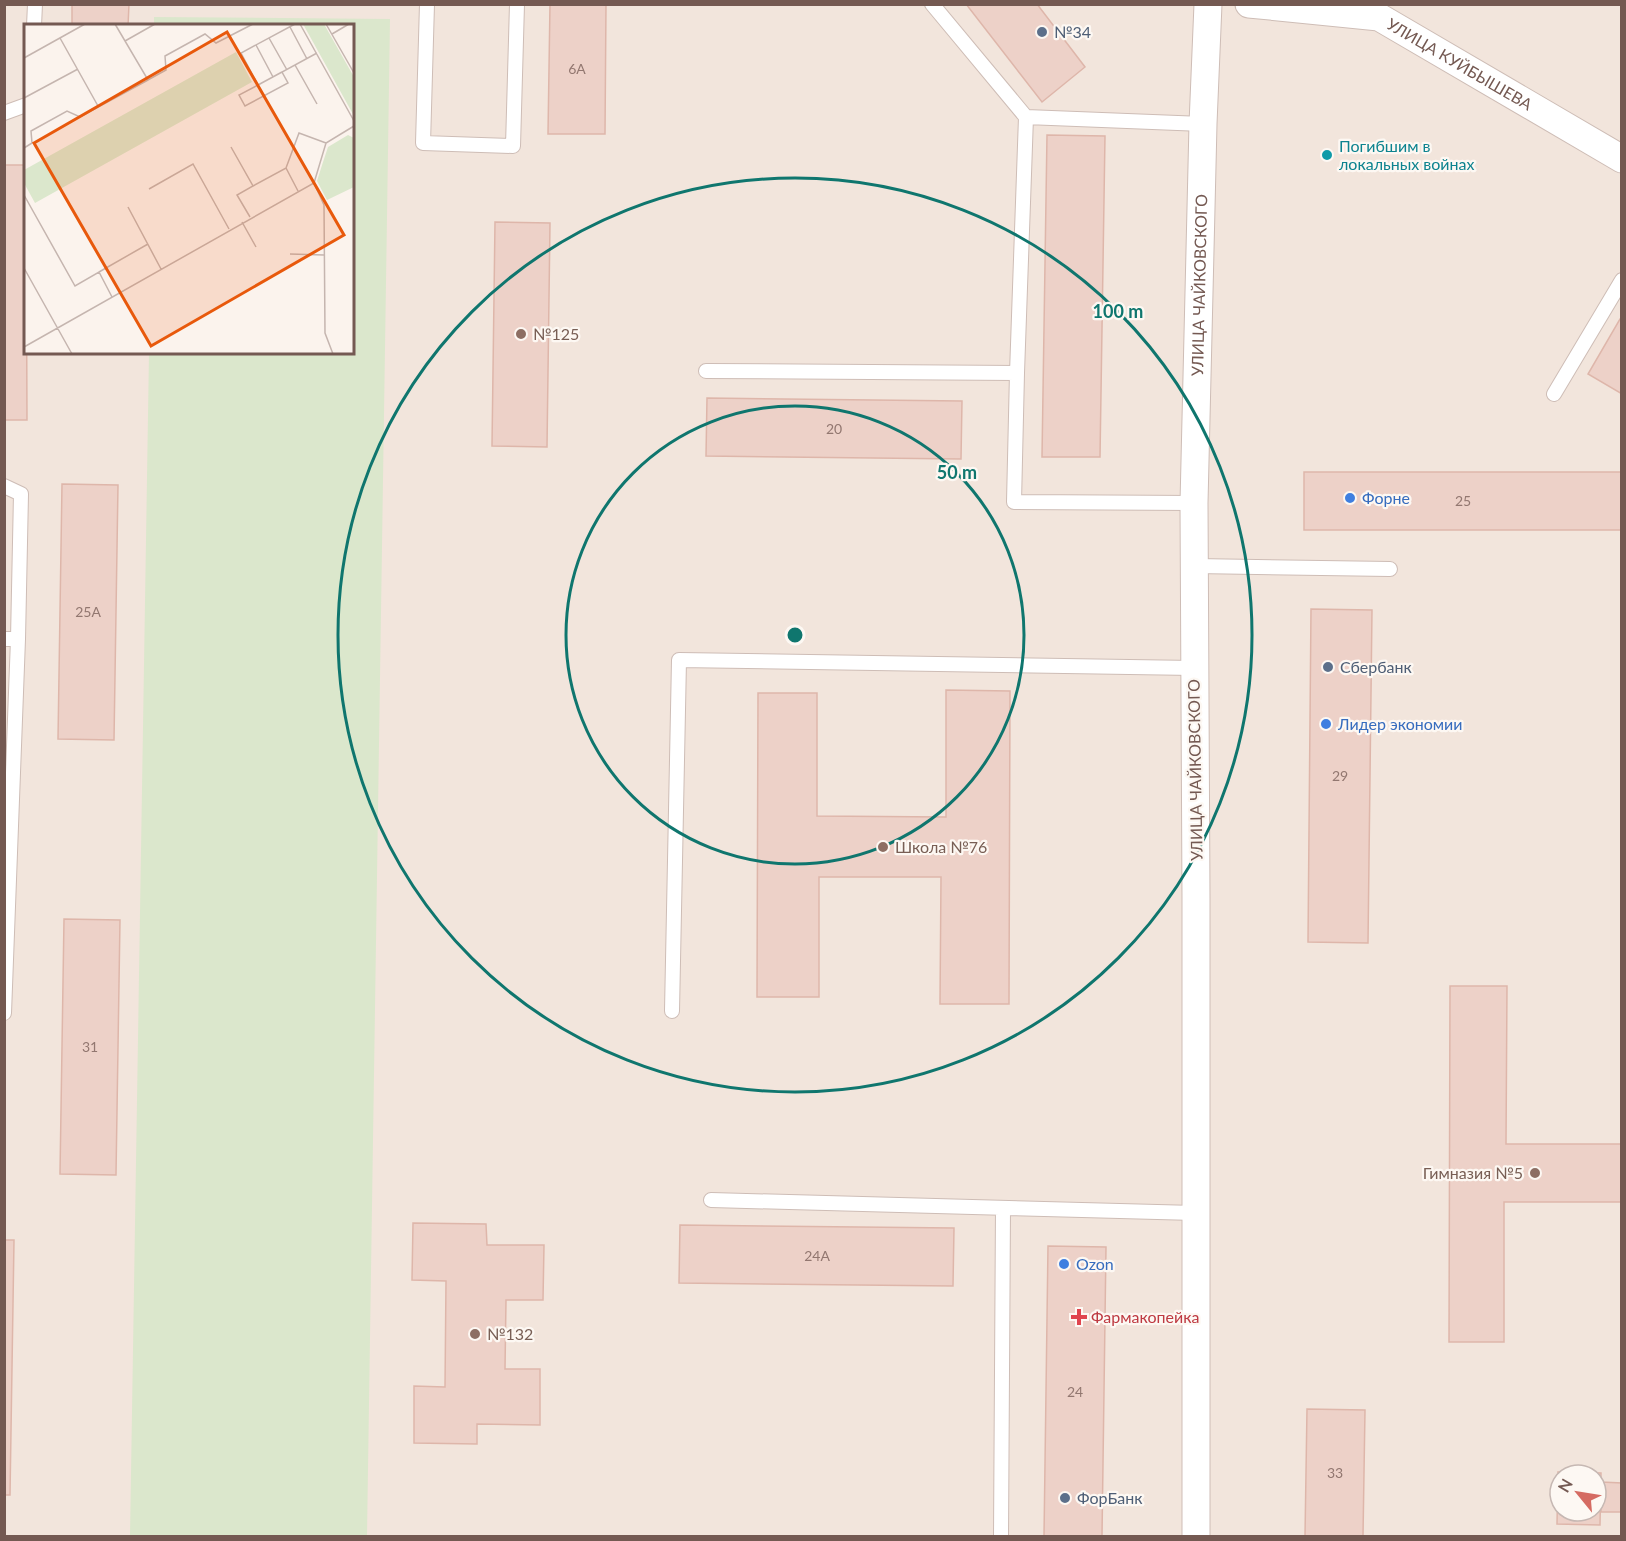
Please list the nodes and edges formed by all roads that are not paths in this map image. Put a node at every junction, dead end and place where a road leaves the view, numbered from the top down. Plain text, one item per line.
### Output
1 (35, 4) edge
2 (427, 4) edge
3 (517, 4) edge
4 (932, 4) edge
5 (1208, 4) edge
6 (1249, 4) edge
7 (34, 24) edge
8 (24, 106) edge
9 (4, 113) edge
10 (1026, 117) junction
11 (1203, 124) junction
12 (1622, 159) edge
13 (1622, 280) edge
14 (706, 371) dead end
15 (1017, 373) junction
16 (1554, 394) dead end
17 (4, 486) edge
18 (1194, 503) junction
19 (1195, 566) junction
20 (1390, 569) dead end
21 (11, 639) edge
22 (1194, 668) junction
23 (672, 1011) dead end
24 (4, 1013) edge
25 (711, 1200) dead end
26 (1004, 1208) junction
27 (1196, 1213) junction
28 (1001, 1536) edge
29 (1196, 1536) edge

1 - 7 lane
2 - 3 lane
4 - 10 lane
5 - 11 street, УЛИЦА ЧАЙКОВСКОГО
6 - 12 street, УЛИЦА КУЙБЫШЕВА
8 - 9 lane
10 - 11 lane
10 - 15 lane
11 - 18 street, УЛИЦА ЧАЙКОВСКОГО
13 - 16 lane
14 - 15 lane
15 - 18 lane
17 - 21 lane
18 - 19 street, УЛИЦА ЧАЙКОВСКОГО
19 - 20 lane
19 - 22 street, УЛИЦА ЧАЙКОВСКОГО
21 - 24 lane
22 - 23 lane
22 - 27 street, УЛИЦА ЧАЙКОВСКОГО
25 - 26 lane
26 - 27 lane
26 - 28 lane
27 - 29 street, УЛИЦА ЧАЙКОВСКОГО

